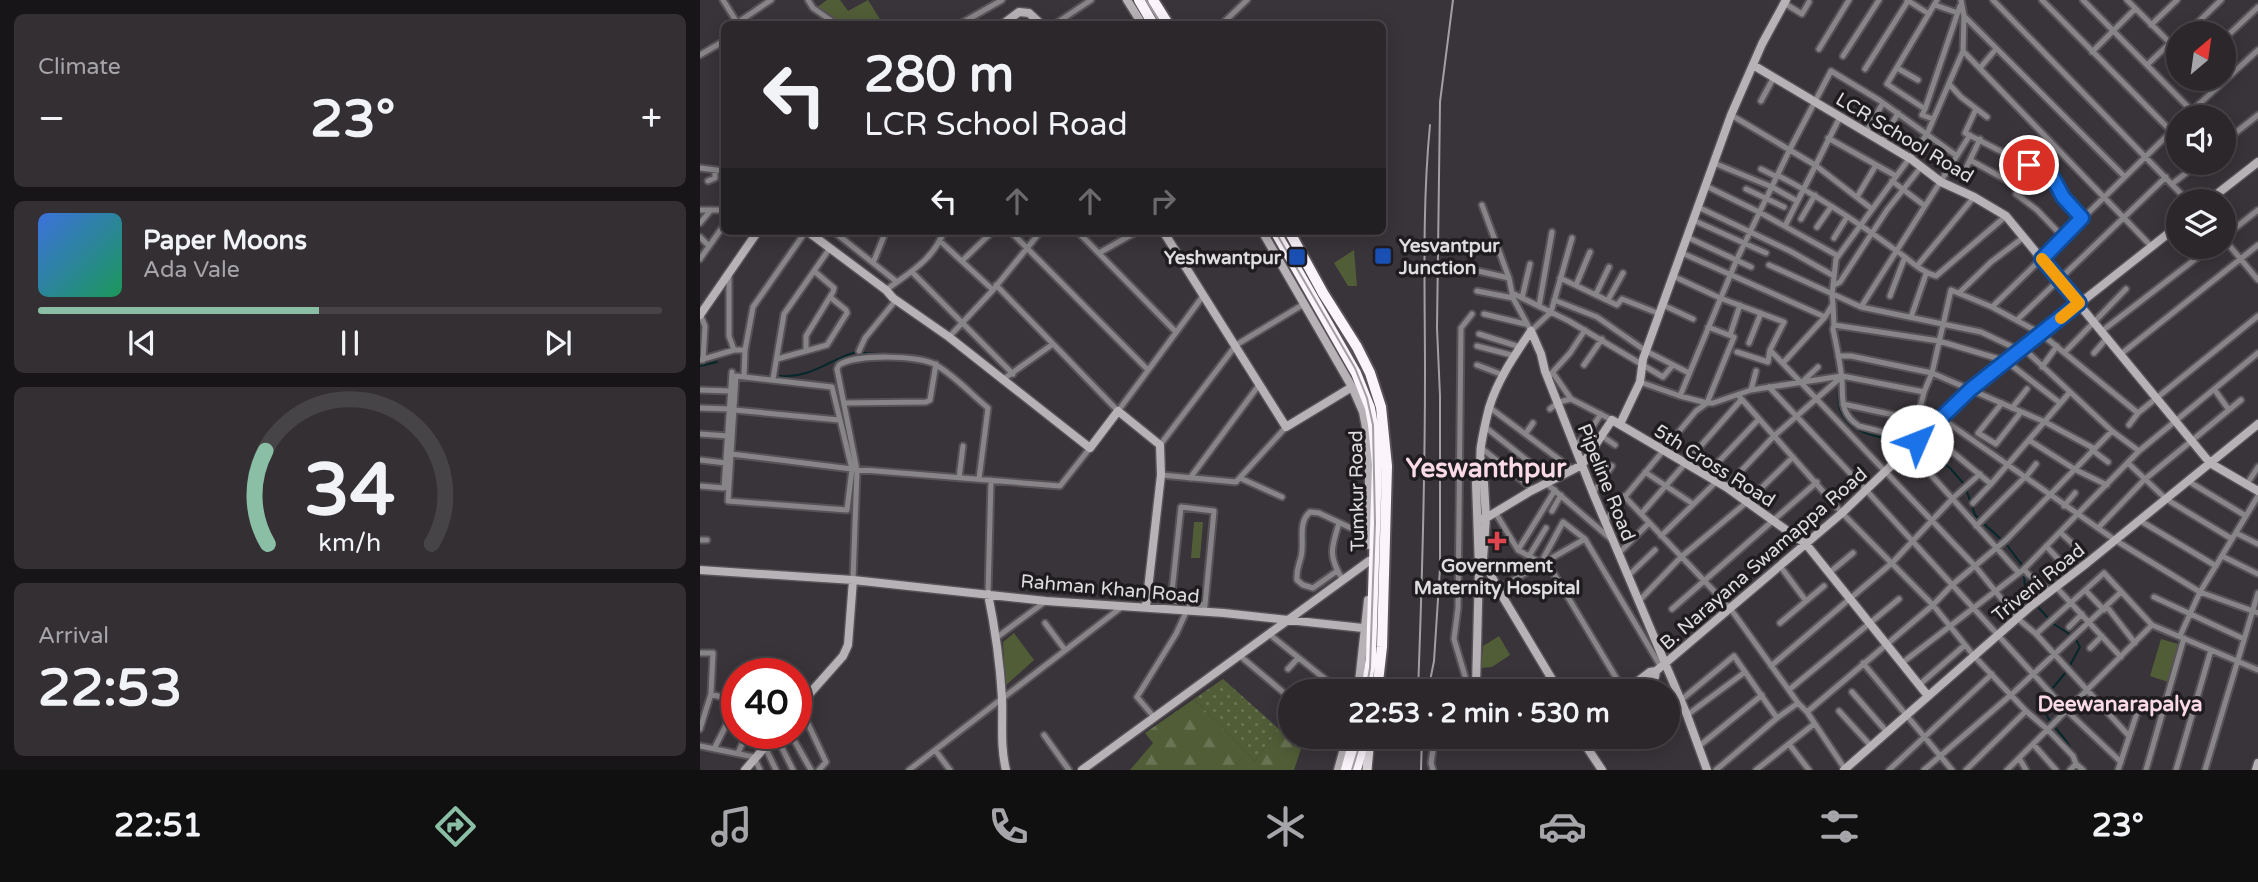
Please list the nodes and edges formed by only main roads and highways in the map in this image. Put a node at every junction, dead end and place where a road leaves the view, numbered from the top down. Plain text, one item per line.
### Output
1 (1139, 0) edge
2 (1153, 0) edge
3 (1151, 21) edge
4 (1166, 21) edge
5 (1277, 235) edge
6 (1291, 235) edge
7 (1368, 679) edge
8 (1378, 679) edge
9 (1352, 749) edge
10 (1364, 749) edge
11 (1368, 749) edge
12 (1346, 770) edge
13 (1356, 770) edge
14 (1367, 770) edge

1 - 3 highway
2 - 4 highway
5 - 7 highway, Tumkur Road
6 - 8 highway, Tumkur Road
9 - 12 highway
10 - 13 highway
11 - 14 main road

